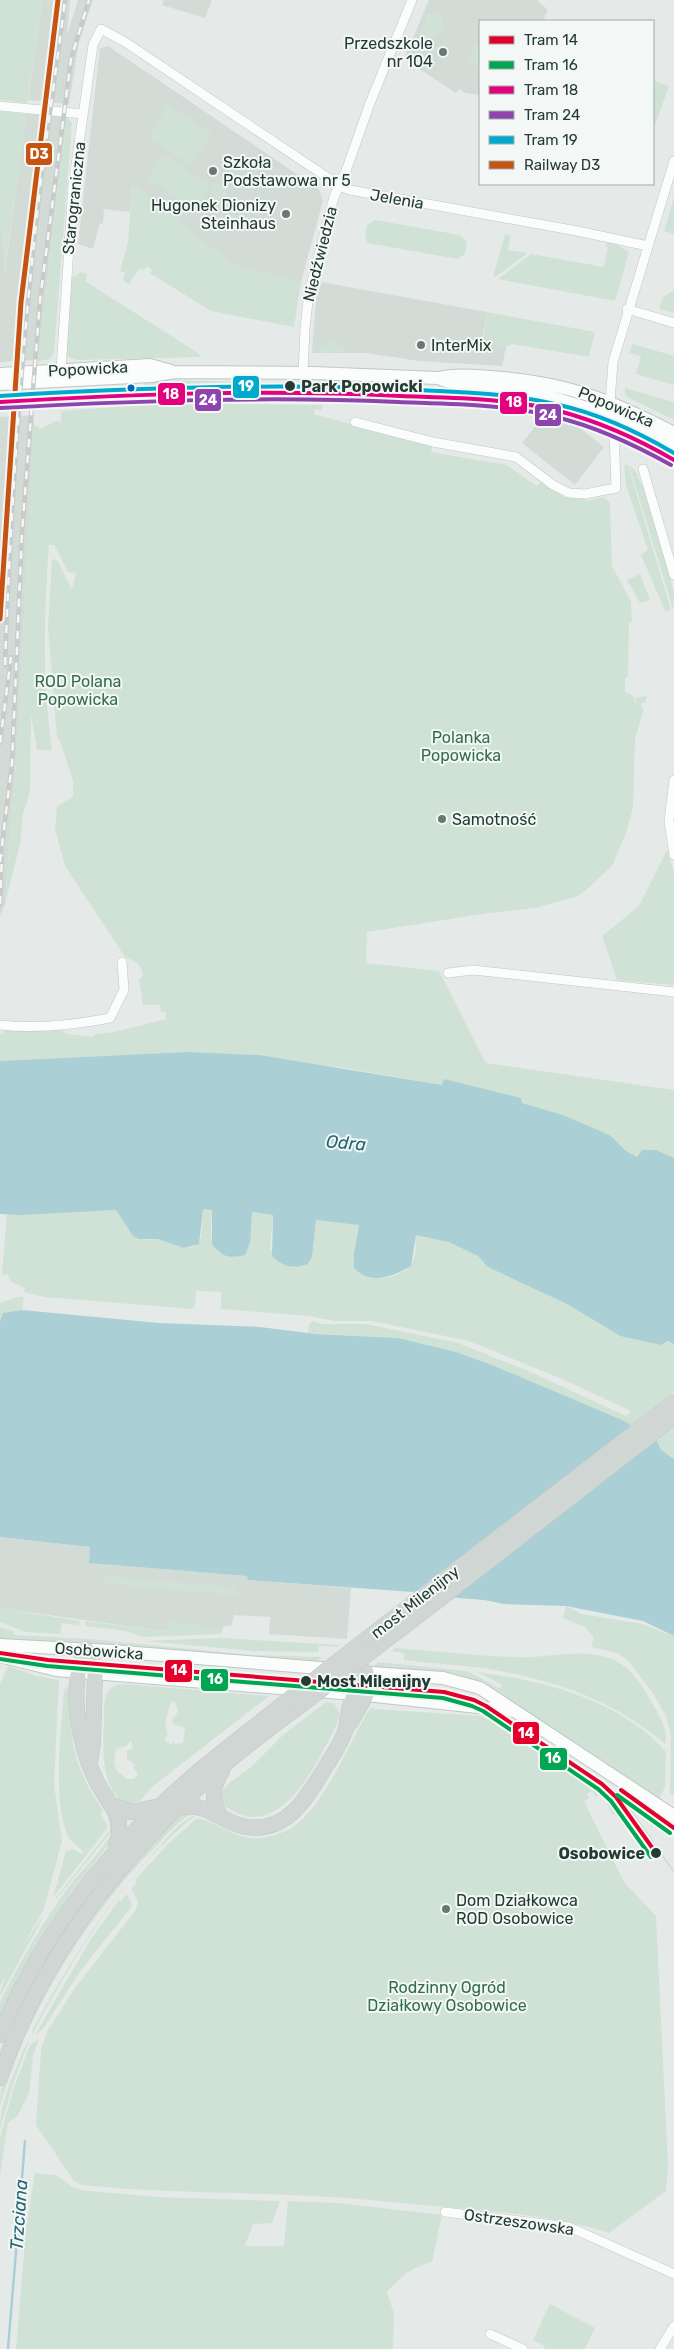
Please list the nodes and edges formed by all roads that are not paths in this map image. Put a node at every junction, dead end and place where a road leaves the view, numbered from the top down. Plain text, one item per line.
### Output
1 (412, 0) edge
2 (101, 29) joint
3 (0, 106) edge
4 (83, 114) junction
5 (674, 161) edge
6 (340, 186) junction
7 (648, 246) junction
8 (627, 310) junction
9 (674, 323) edge
10 (60, 370) junction
11 (174, 372) junction
12 (303, 373) junction
13 (0, 374) edge
14 (0, 384) edge
15 (611, 408) junction
16 (355, 422) dead end
17 (674, 433) edge
18 (674, 444) edge
19 (643, 469) dead end
20 (674, 575) edge
21 (674, 780) edge
22 (674, 855) edge
23 (122, 962) dead end
24 (448, 973) dead end
25 (674, 992) edge
26 (0, 1025) edge
27 (674, 1402) edge
28 (674, 1417) edge
29 (0, 1645) edge
30 (86, 1649) junction
31 (0, 1656) edge
32 (78, 1672) junction
33 (366, 1672) junction
34 (95, 1673) junction
35 (360, 1694) junction
36 (520, 1712) junction
37 (90, 1762) junction
38 (225, 1765) junction
39 (113, 1806) junction
40 (167, 1808) junction
41 (220, 1816) junction
42 (674, 1816) edge
43 (114, 1852) junction
44 (0, 2035) edge
45 (0, 2078) edge
46 (445, 2212) dead end
47 (674, 2274) edge
48 (674, 2326) edge
49 (490, 2334) dead end
50 (523, 2349) edge
51 (660, 2349) edge

1 - 6 street, Niedźwiedzia
2 - 4 street, Starograniczna
2 - 6 street, Jelenia
3 - 4 street
4 - 10 street, Starograniczna
5 - 7 street
6 - 7 street, Jelenia
6 - 12 street, Niedźwiedzia
7 - 8 street
8 - 9 street
8 - 15 street
10 - 11 street, Popowicka
10 - 13 street, Popowicka
11 - 12 street, Popowicka
11 - 14 street, Popowicka
12 - 15 street, Popowicka
15 - 16 street
15 - 17 street, Popowicka
15 - 18 street, Popowicka
19 - 20 street
21 - 22 street
23 - 26 street
24 - 25 street
27 - 40 main road, most Milenijny, bridge
28 - 38 main road, most Milenijny, bridge
29 - 30 street, Osobowicka
30 - 32 main road
30 - 33 street, Osobowicka
30 - 34 main road
31 - 32 street, Osobowicka
32 - 34 street, Osobowicka
32 - 37 main road
33 - 35 main road
33 - 36 street, Osobowicka
34 - 35 street, Osobowicka
34 - 37 main road
35 - 36 street, Osobowicka
35 - 41 main road
36 - 42 street, Osobowicka
37 - 39 main road
38 - 40 main road, most Milenijny
38 - 41 main road
39 - 40 main road
39 - 43 main road
40 - 41 main road
40 - 43 main road
40 - 45 main road
43 - 44 main road
46 - 47 street, Ostrzeszowska
48 - 51 street
49 - 50 street

